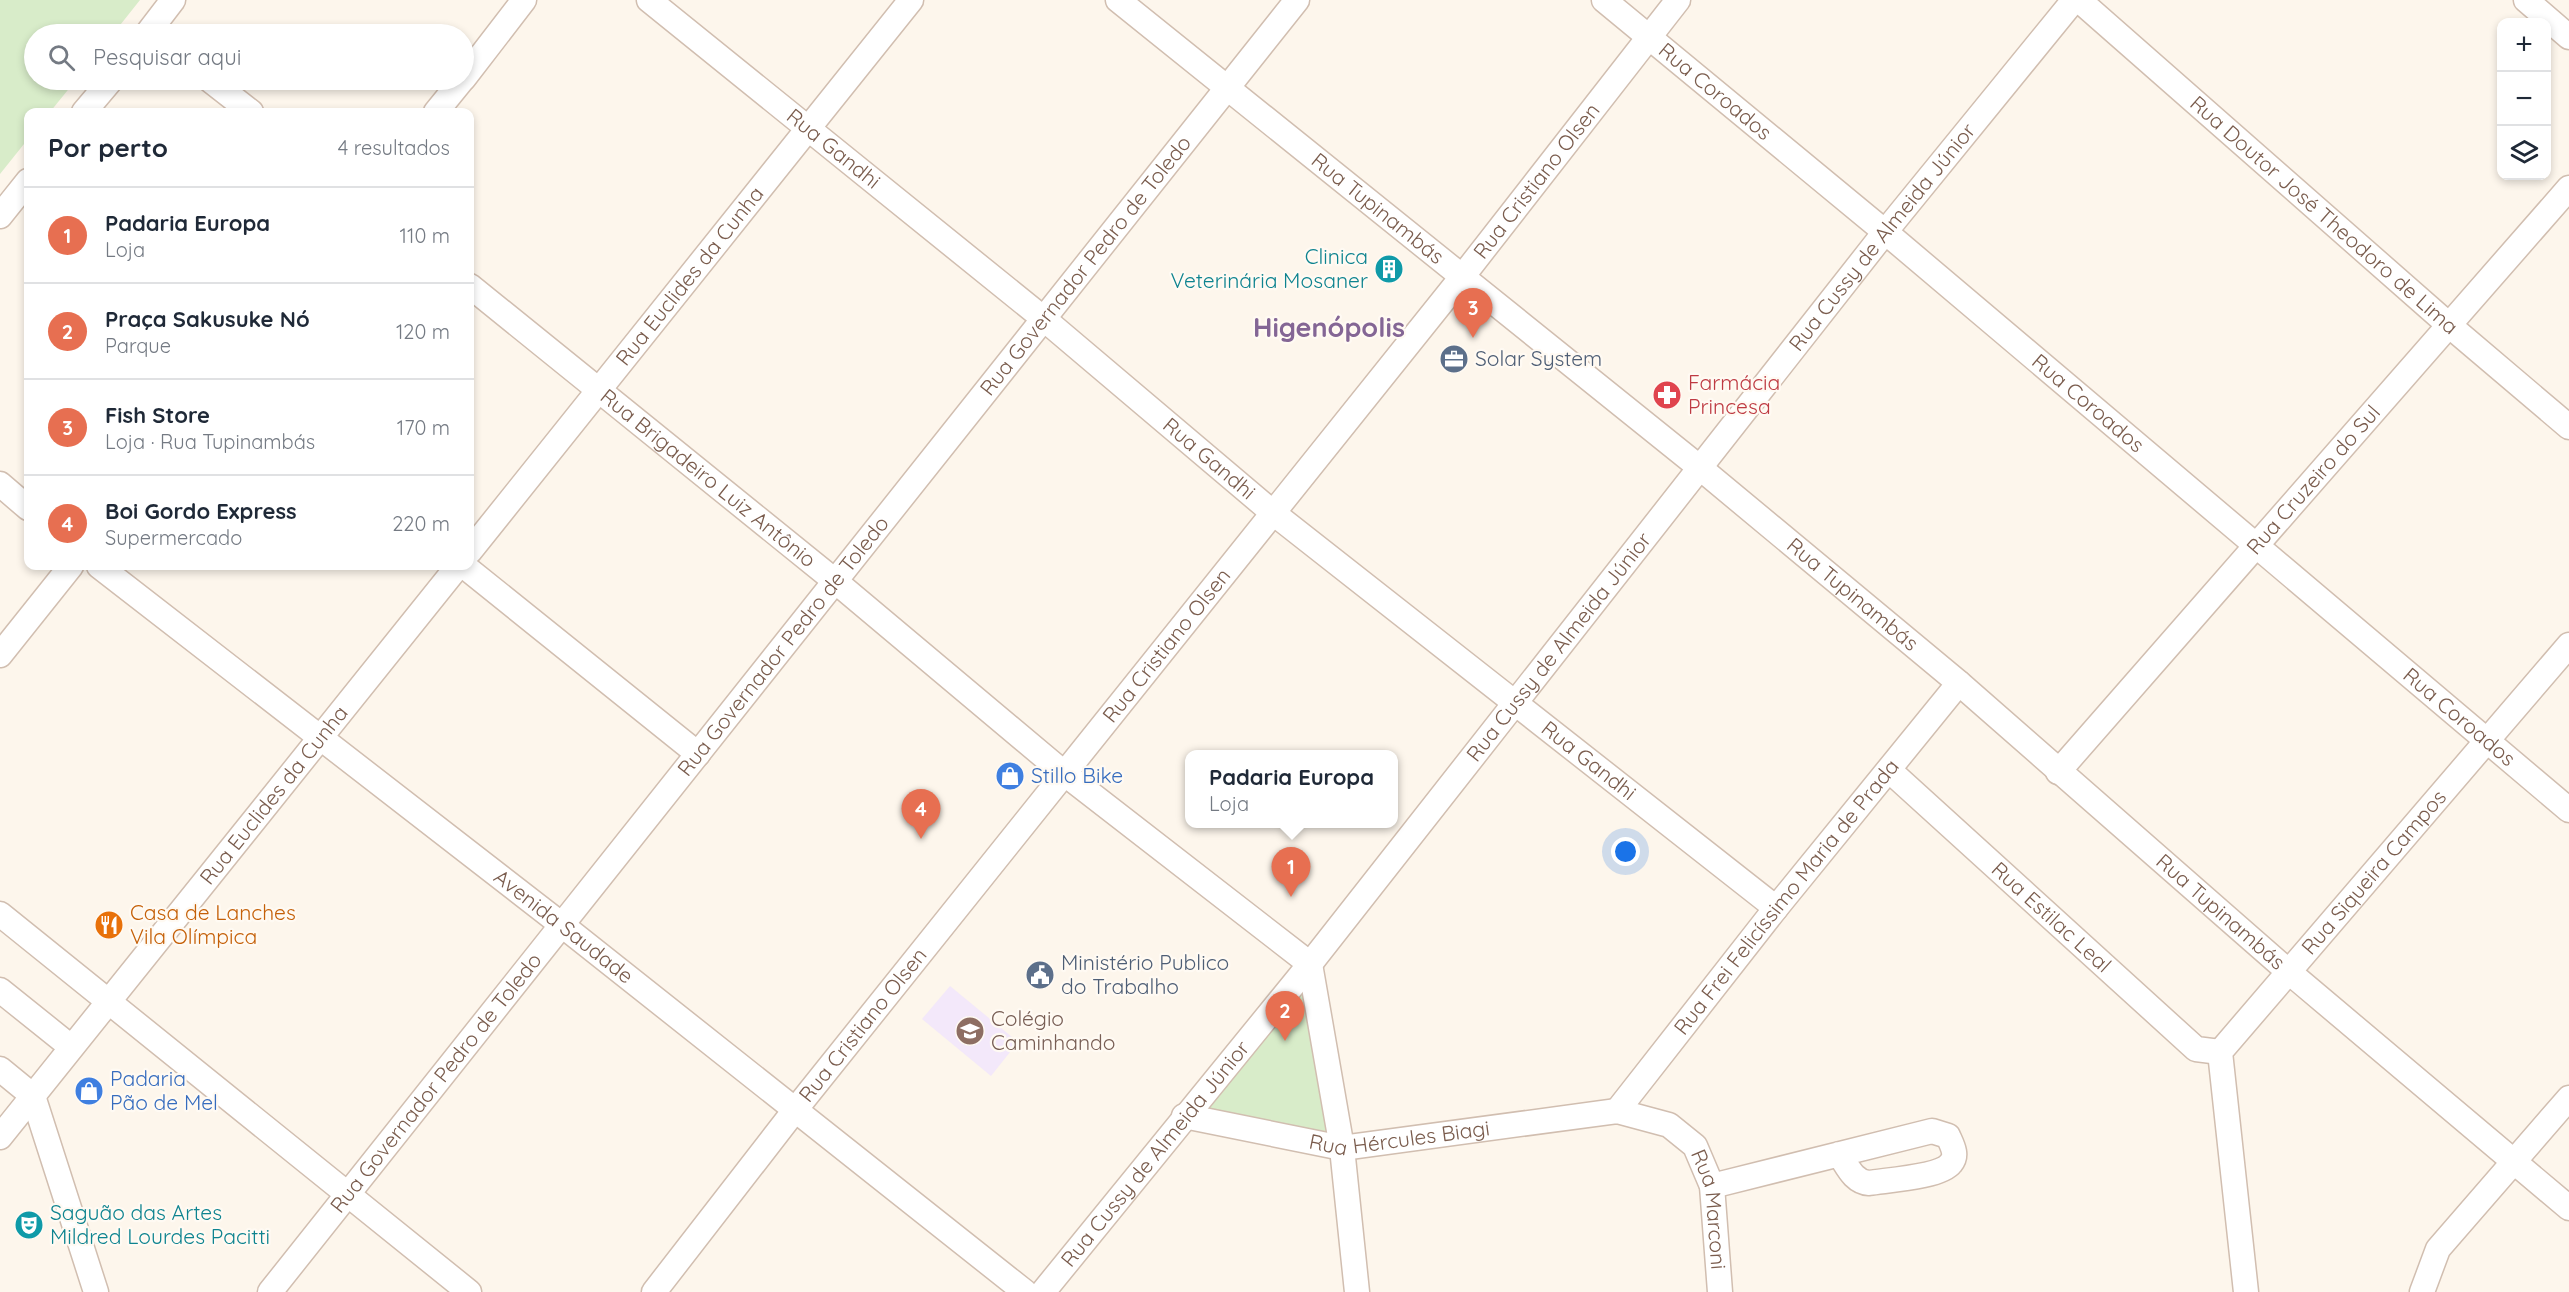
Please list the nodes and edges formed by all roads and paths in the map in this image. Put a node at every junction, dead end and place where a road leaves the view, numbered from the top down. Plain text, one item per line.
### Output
1 (173, 0) edge
2 (524, 0) edge
3 (649, 0) edge
4 (911, 0) edge
5 (1118, 0) edge
6 (1297, 0) edge
7 (1604, 0) edge
8 (1678, 0) edge
9 (2074, 0) edge
10 (2079, 0) edge
11 (2526, 0) edge
12 (156, 24) edge
13 (1648, 36) junction
14 (2569, 37) edge
15 (474, 65) edge
16 (1228, 87) junction
17 (103, 90) edge
18 (223, 90) edge
19 (454, 90) edge
20 (87, 108) edge
21 (246, 108) edge
22 (439, 108) edge
23 (808, 129) junction
24 (2569, 188) edge
25 (24, 189) edge
26 (14, 210) edge
27 (1885, 232) junction
28 (1462, 277) junction
29 (474, 289) edge
30 (1044, 319) junction
31 (2450, 326) junction
32 (599, 390) junction
33 (2569, 427) edge
34 (1699, 467) junction
35 (0, 484) edge
36 (24, 505) edge
37 (1272, 512) junction
38 (2255, 545) junction
39 (474, 546) edge
40 (68, 570) edge
41 (104, 570) edge
42 (455, 570) edge
43 (469, 570) edge
44 (835, 581) junction
45 (2569, 645) edge
46 (0, 655) edge
47 (1959, 683) junction
48 (1515, 701) junction
49 (320, 738) junction
50 (2488, 739) junction
51 (698, 754) junction
52 (1889, 770) junction
53 (2058, 772) junction
54 (1065, 774) junction
55 (2569, 810) edge
56 (1776, 908) junction
57 (0, 914) edge
58 (562, 925) junction
59 (1310, 964) junction
60 (2289, 972) junction
61 (0, 990) edge
62 (108, 1002) junction
63 (71, 1047) junction
64 (2220, 1052) junction
65 (0, 1069) edge
66 (33, 1096) junction
67 (2569, 1098) edge
68 (795, 1110) junction
69 (1617, 1112) junction
70 (1184, 1116) junction
71 (0, 1137) edge
72 (1342, 1148) junction
73 (1839, 1154) dead end
74 (2514, 1161) junction
75 (1712, 1186) junction
76 (348, 1194) junction
77 (2569, 1208) edge
78 (96, 1292) edge
79 (270, 1292) edge
80 (469, 1292) edge
81 (654, 1292) edge
82 (1024, 1292) edge
83 (1043, 1292) edge
84 (1357, 1292) edge
85 (1720, 1292) edge
86 (2246, 1292) edge
87 (2422, 1292) edge

1 - 12 street
2 - 15 street
3 - 23 street, Rua Gandhi
4 - 23 street, Rua Euclides da Cunha
5 - 16 street, Rua Tupinambás
6 - 16 street, Rua Governador Pedro de Toledo
7 - 13 street, Rua Coroados
8 - 13 street, Rua Cristiano Olsen
9 - 27 street, Rua Cussy de Almeida Júnior
10 - 31 street, Rua Doutor José Theodoro de Lima
11 - 14 street
13 - 27 street, Rua Coroados
13 - 28 street, Rua Cristiano Olsen
16 - 28 street, Rua Tupinambás
16 - 30 street, Rua Governador Pedro de Toledo
17 - 20 street
18 - 21 street
19 - 22 street
23 - 30 street, Rua Gandhi
23 - 32 street, Rua Euclides da Cunha
24 - 31 street, Rua Cruzeiro do Sul
25 - 26 street
27 - 34 street, Rua Cussy de Almeida Júnior
27 - 38 street, Rua Coroados
28 - 34 street, Rua Tupinambás
28 - 37 street, Rua Cristiano Olsen
29 - 32 street, Rua Brigadeiro Luiz Antônio
30 - 37 street, Rua Gandhi
30 - 44 street, Rua Governador Pedro de Toledo
31 - 33 street, Rua Doutor José Theodoro de Lima
31 - 38 street, Rua Cruzeiro do Sul
32 - 39 street, Rua Euclides da Cunha
32 - 44 street, Rua Brigadeiro Luiz Antônio
34 - 47 street, Rua Tupinambás
34 - 48 street, Rua Cussy de Almeida Júnior
35 - 36 street
37 - 48 street, Rua Gandhi
37 - 54 street, Rua Cristiano Olsen
38 - 50 street, Rua Coroados
38 - 53 street, Rua Cruzeiro do Sul
40 - 46 street
41 - 49 street, Avenida Saudade
42 - 49 street, Rua Euclides da Cunha
43 - 51 street
44 - 51 street, Rua Governador Pedro de Toledo
44 - 54 street, Rua Brigadeiro Luiz Antônio
45 - 50 street, Rua Siqueira Campos
47 - 52 street, Rua Frei Felicíssimo Maria de Prada
47 - 53 street, Rua Tupinambás
48 - 56 street, Rua Gandhi
48 - 59 street, Rua Cussy de Almeida Júnior
49 - 58 street, Avenida Saudade
49 - 62 street, Rua Euclides da Cunha
50 - 55 street, Rua Coroados
50 - 60 street, Rua Siqueira Campos
51 - 58 street, Rua Governador Pedro de Toledo
52 - 56 street, Rua Frei Felicíssimo Maria de Prada
52 - 64 street, Rua Estilac Leal
53 - 60 street, Rua Tupinambás
54 - 59 street, Rua Brigadeiro Luiz Antônio
54 - 68 street, Rua Cristiano Olsen
56 - 69 street, Rua Frei Felicíssimo Maria de Prada
57 - 62 street
58 - 68 street, Avenida Saudade
58 - 76 street, Rua Governador Pedro de Toledo
59 - 70 street, Rua Cussy de Almeida Júnior
59 - 72 street
60 - 64 street, Rua Siqueira Campos
60 - 74 street, Rua Tupinambás
61 - 63 street
62 - 63 street, Rua Euclides da Cunha
62 - 76 street
63 - 66 street, Rua Euclides da Cunha
64 - 86 street
65 - 66 street
66 - 71 street, Rua Euclides da Cunha
66 - 78 street
67 - 74 street
68 - 81 street, Rua Cristiano Olsen
68 - 82 street, Avenida Saudade
69 - 72 street, Rua Hércules Biagi
69 - 75 street, Rua Marconi
70 - 72 street, Rua Hércules Biagi
70 - 83 street, Rua Cussy de Almeida Júnior
72 - 84 street
73 - 75 street
74 - 77 street, Rua Tupinambás
74 - 87 street
75 - 85 street, Rua Marconi
76 - 79 street, Rua Governador Pedro de Toledo
76 - 80 street

